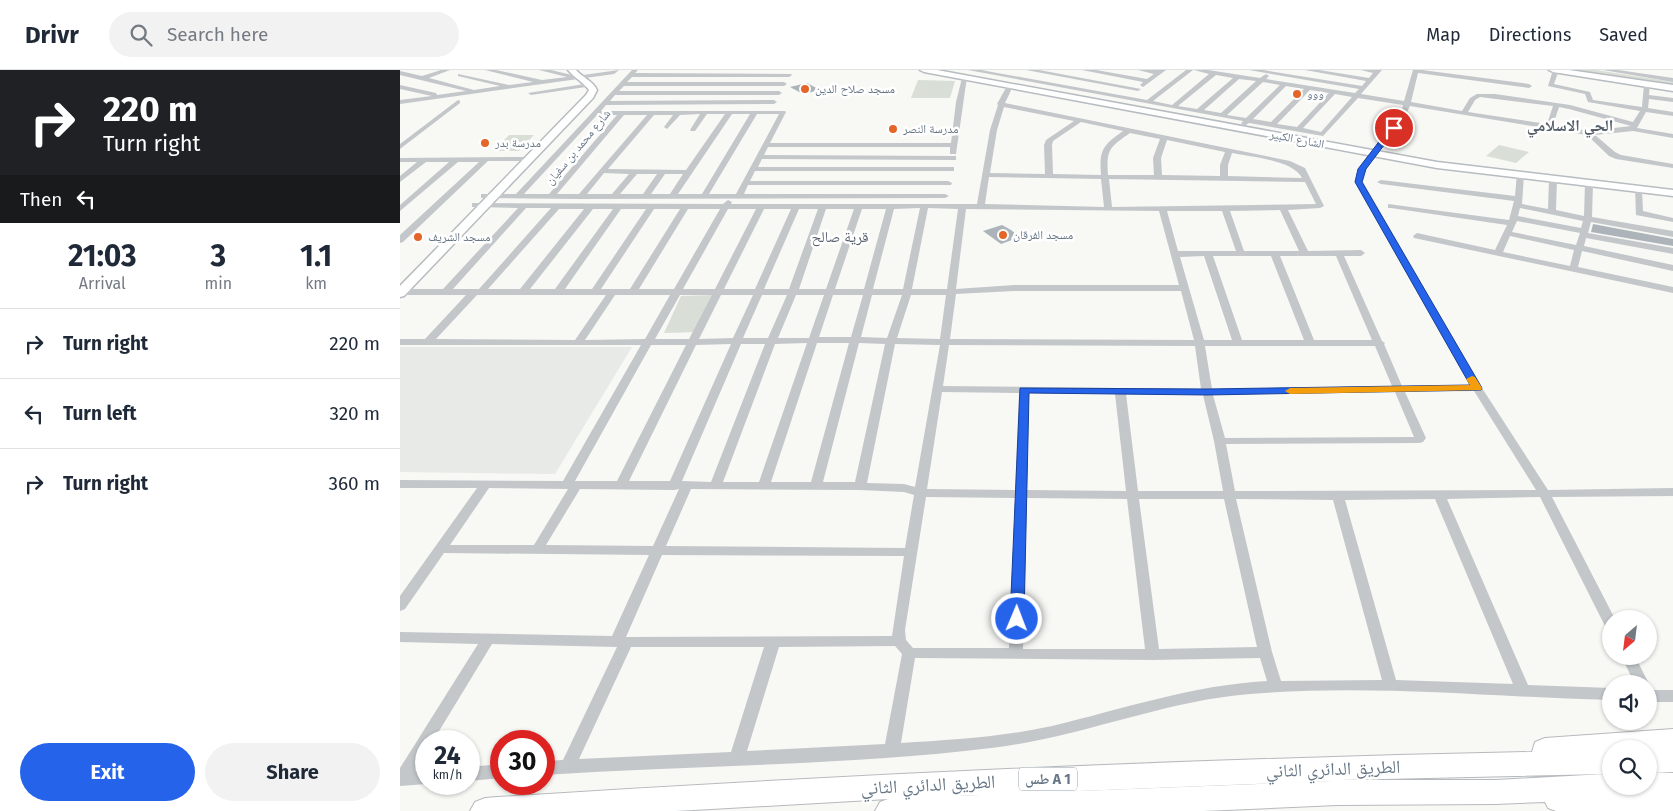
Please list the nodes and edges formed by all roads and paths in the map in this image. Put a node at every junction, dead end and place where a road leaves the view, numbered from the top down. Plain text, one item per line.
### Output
1 (418, 70) edge
2 (447, 70) edge
3 (474, 70) edge
4 (488, 70) edge
5 (542, 70) edge
6 (572, 70) edge
7 (924, 70) edge
8 (1029, 70) edge
9 (1063, 70) edge
10 (1085, 70) edge
11 (1141, 70) edge
12 (1190, 70) edge
13 (1197, 70) edge
14 (1252, 70) edge
15 (1308, 70) edge
16 (1364, 70) edge
17 (1416, 70) edge
18 (1476, 70) edge
19 (1554, 70) edge
20 (1606, 70) edge
21 (615, 71) edge
22 (1271, 71) edge
23 (1378, 71) edge
24 (633, 72) edge
25 (1161, 72) edge
26 (790, 73) edge
27 (1214, 73) junction
28 (402, 74) edge
29 (968, 74) edge
30 (990, 74) junction
31 (1056, 74) junction
32 (460, 75) junction
33 (1237, 77) junction
34 (421, 78) junction
35 (1474, 78) junction
36 (979, 80) junction
37 (1262, 80) junction
38 (1371, 80) junction
39 (1673, 80) edge
40 (1149, 81) junction
41 (438, 82) junction
42 (584, 82) junction
43 (1042, 82) junction
44 (546, 83) junction
45 (621, 84) junction
46 (784, 84) junction
47 (1285, 84) junction
48 (1648, 84) junction
49 (1010, 86) junction
50 (1529, 86) dead end
51 (400, 87) edge
52 (515, 88) junction
53 (1309, 88) junction
54 (1364, 88) junction
55 (1673, 88) edge
56 (1138, 89) junction
57 (479, 92) junction
58 (1334, 92) junction
59 (613, 93) junction
60 (779, 93) junction
61 (526, 94) dead end
62 (444, 96) junction
63 (1357, 96) junction
64 (1646, 96) junction
65 (1125, 98) junction
66 (1673, 100) edge
67 (400, 101) edge
68 (468, 101) dead end
69 (1590, 101) junction
70 (458, 102) junction
71 (774, 102) junction
72 (1148, 102) junction
73 (604, 103) junction
74 (1000, 104) junction
75 (439, 105) dead end
76 (1408, 105) junction
77 (1557, 105) junction
78 (1174, 106) junction
79 (1574, 108) junction
80 (1644, 108) junction
81 (1199, 111) junction
82 (678, 112) junction
83 (705, 112) junction
84 (730, 112) junction
85 (755, 112) junction
86 (770, 112) junction
87 (622, 113) junction
88 (652, 113) junction
89 (1464, 114) junction
90 (1673, 114) edge
91 (594, 115) junction
92 (1222, 115) junction
93 (570, 117) junction
94 (1080, 120) junction
95 (1248, 120) junction
96 (1273, 124) junction
97 (667, 126) dead end
98 (1549, 127) junction
99 (1634, 127) junction
100 (1239, 128) junction
101 (1299, 129) junction
102 (692, 130) dead end
103 (1128, 131) junction
104 (1589, 133) junction
105 (1324, 134) junction
106 (1673, 136) edge
107 (1164, 138) junction
108 (1320, 144) junction
109 (766, 145) junction
110 (953, 145) junction
111 (400, 147) edge
112 (1230, 151) junction
113 (1374, 154) junction
114 (760, 157) junction
115 (953, 158) junction
116 (400, 160) edge
117 (424, 160) junction
118 (457, 160) junction
119 (485, 160) junction
120 (520, 160) junction
121 (1673, 166) edge
122 (754, 169) junction
123 (951, 169) junction
124 (603, 171) junction
125 (635, 171) junction
126 (663, 172) junction
127 (690, 172) junction
128 (986, 175) junction
129 (1049, 176) junction
130 (1520, 176) junction
131 (1105, 177) junction
132 (1158, 178) junction
133 (1224, 179) junction
134 (1553, 179) junction
135 (400, 180) edge
136 (1308, 180) junction
137 (1381, 182) dead end
138 (746, 183) junction
139 (948, 183) junction
140 (1589, 183) junction
141 (1638, 189) junction
142 (1673, 193) edge
143 (518, 196) junction
144 (552, 196) junction
145 (614, 196) junction
146 (645, 196) junction
147 (672, 196) junction
148 (704, 196) junction
149 (945, 196) junction
150 (580, 197) junction
151 (735, 197) junction
152 (484, 201) junction
153 (1517, 202) junction
154 (524, 206) junction
155 (557, 206) junction
156 (590, 206) junction
157 (652, 206) junction
158 (686, 206) junction
159 (725, 206) junction
160 (761, 206) junction
161 (796, 206) junction
162 (822, 206) junction
163 (859, 206) junction
164 (891, 206) junction
165 (924, 206) junction
166 (943, 206) junction
167 (962, 206) junction
168 (1391, 206) dead end
169 (619, 207) junction
170 (980, 207) junction
171 (400, 208) edge
172 (1162, 208) junction
173 (1225, 208) junction
174 (1283, 208) junction
175 (1108, 209) junction
176 (1552, 212) junction
177 (1588, 219) junction
178 (1513, 220) junction
179 (1673, 220) edge
180 (1585, 233) junction
181 (1506, 234) junction
182 (1673, 234) edge
183 (1417, 236) dead end
184 (400, 240) edge
185 (1579, 248) junction
186 (1673, 251) edge
187 (1362, 252) dead end
188 (1339, 253) junction
189 (1498, 253) junction
190 (1176, 254) junction
191 (1208, 254) junction
192 (1241, 254) junction
193 (1275, 254) junction
194 (1306, 254) junction
195 (1673, 268) edge
196 (1573, 269) junction
197 (400, 280) edge
198 (1185, 288) junction
199 (1673, 290) edge
200 (613, 291) junction
201 (634, 291) junction
202 (828, 291) junction
203 (400, 292) edge
204 (446, 292) junction
205 (478, 292) junction
206 (523, 292) junction
207 (558, 292) junction
208 (595, 292) junction
209 (676, 292) junction
210 (717, 292) junction
211 (758, 292) junction
212 (793, 292) junction
213 (868, 292) junction
214 (907, 292) junction
215 (951, 292) junction
216 (855, 340) junction
217 (813, 341) junction
218 (891, 341) junction
219 (400, 342) edge
220 (428, 342) junction
221 (692, 342) junction
222 (735, 342) junction
223 (771, 342) junction
224 (945, 342) junction
225 (578, 343) junction
226 (649, 343) junction
227 (1310, 343) junction
228 (1380, 343) junction
229 (1200, 344) junction
230 (1238, 344) junction
231 (1477, 388) junction
232 (937, 389) junction
233 (1024, 390) junction
234 (1401, 390) junction
235 (1120, 391) junction
236 (1207, 392) junction
237 (1220, 440) junction
238 (401, 484) edge
239 (572, 484) junction
240 (485, 485) junction
241 (621, 485) junction
242 (716, 485) junction
243 (764, 485) junction
244 (680, 486) junction
245 (816, 486) junction
246 (860, 486) junction
247 (1673, 492) edge
248 (922, 493) junction
249 (1133, 493) junction
250 (1021, 494) junction
251 (1229, 494) junction
252 (1439, 495) junction
253 (1544, 495) junction
254 (1338, 496) junction
255 (440, 549) junction
256 (660, 549) junction
257 (537, 550) junction
258 (910, 552) junction
259 (400, 606) edge
260 (1604, 610) edge
261 (400, 637) edge
262 (488, 639) junction
263 (900, 641) junction
264 (622, 642) junction
265 (773, 642) junction
266 (1265, 652) junction
267 (909, 653) junction
268 (1016, 655) junction
269 (1153, 655) junction
270 (1390, 684) junction
271 (1276, 687) junction
272 (1523, 691) junction
273 (1602, 694) edge
274 (1657, 696) edge
275 (1673, 696) edge
276 (1673, 740) edge
277 (892, 750) junction
278 (737, 758) junction
279 (1673, 760) edge
280 (1657, 761) edge
281 (1602, 762) edge
282 (1474, 764) junction
283 (568, 766) junction
284 (555, 767) edge
285 (415, 778) edge
286 (401, 779) edge
287 (1657, 785) edge
288 (1673, 785) edge
289 (1602, 786) edge
290 (1496, 792) junction
291 (1673, 808) edge
292 (485, 811) edge
293 (890, 811) edge

1 - 28 street
2 - 34 street
3 - 32 street
4 - 44 street
5 - 42 street
6 - 42 street
7 - 29 street, الشارع الكبير
8 - 31 street
9 - 31 street
10 - 40 street
11 - 25 street
12 - 72 street
13 - 27 street
14 - 22 street
15 - 38 street
16 - 23 street
17 - 35 street
17 - 76 street
18 - 35 street
19 - 48 street
19 - 69 street
20 - 39 street
21 - 24 street
21 - 42 street
22 - 37 street
22 - 54 street
23 - 38 street
24 - 26 street
24 - 45 street
25 - 40 street
26 - 46 street
27 - 33 street
27 - 78 street
28 - 34 street
29 - 30 street
29 - 36 street, الشارع الكبير
29 - 110 street
30 - 36 street
30 - 43 street
31 - 43 street
31 - 56 street
32 - 41 street
32 - 52 street
33 - 37 street
33 - 81 street
34 - 41 street
35 - 50 street
36 - 49 street, الشارع الكبير
37 - 47 street
37 - 92 street
38 - 54 street
40 - 56 street
41 - 57 street
42 - 44 street
42 - 61 street
42 - 93 street
42 - 120 street
43 - 65 street
44 - 52 street
45 - 46 street
45 - 59 street
46 - 60 street
47 - 53 street
47 - 95 street
48 - 55 street
48 - 64 street
49 - 74 street
49 - 100 street, الشارع الكبير
51 - 62 street
52 - 57 street
53 - 58 street
53 - 96 street
54 - 63 street
56 - 65 street
57 - 62 street
58 - 63 street
58 - 101 street
59 - 60 street
59 - 73 street
60 - 71 street
62 - 67 street
63 - 76 street
63 - 105 street
64 - 66 street
64 - 80 street
65 - 72 street
68 - 70 street
69 - 79 street
69 - 80 street
70 - 75 street
70 - 111 street
71 - 73 street
71 - 86 street
72 - 78 street
73 - 91 street
74 - 94 street
74 - 128 street
76 - 89 street
76 - 113 street
77 - 79 street
77 - 89 street
77 - 98 street
78 - 81 street
79 - 99 street
80 - 90 street
80 - 99 street
81 - 92 street
82 - 83 street
82 - 88 street
82 - 97 street
83 - 84 street
83 - 102 street
84 - 85 street
84 - 127 street
85 - 86 street
85 - 148 street
86 - 109 street
87 - 88 street
87 - 91 street
87 - 144 street, شارع محمد بن سفيان
88 - 124 street
89 - 98 street
91 - 93 street
91 - 143 street
92 - 95 street
93 - 152 street
94 - 103 street
94 - 129 street
95 - 96 street
95 - 100 street
96 - 101 street
98 - 104 street
99 - 104 street
99 - 106 street
100 - 108 street, الشارع الكبير
101 - 105 street
103 - 107 street
103 - 131 street
104 - 121 street
105 - 108 street
107 - 112 street
107 - 132 street
108 - 113 street, الشارع الكبير
109 - 110 street
109 - 114 street
110 - 115 street
112 - 133 street
112 - 136 street
113 - 130 street, الشارع الكبير
113 - 231 street
114 - 115 street
114 - 122 street
115 - 123 street
116 - 117 street
117 - 118 street
117 - 135 street
118 - 119 street
118 - 171 street
119 - 120 street
119 - 184 street
120 - 152 street
122 - 123 street
122 - 138 street
123 - 139 street
124 - 125 street
124 - 150 street
125 - 126 street
125 - 145 street
126 - 127 street
126 - 146 street
127 - 147 street
128 - 129 street
128 - 170 street
129 - 131 street
130 - 134 street, الشارع الكبير
130 - 153 street
131 - 132 street
131 - 175 street
132 - 133 street
133 - 136 street
134 - 140 street, الشارع الكبير
134 - 176 street
136 - 174 street
137 - 153 street
138 - 139 street
138 - 151 street
139 - 149 street
140 - 141 street, الشارع الكبير
140 - 177 street
141 - 142 street, الشارع الكبير
141 - 179 street
143 - 144 street
143 - 152 street
144 - 150 street
145 - 146 street
145 - 150 street
146 - 147 street
147 - 148 street
148 - 151 street
149 - 151 street
149 - 166 street
151 - 159 street
152 - 154 street
152 - 197 street
152 - 203 street
153 - 176 street
153 - 178 street
154 - 155 street
154 - 204 street
155 - 156 street
155 - 205 street
156 - 169 street
156 - 206 street
157 - 158 street
157 - 169 street
157 - 208 street
158 - 159 street
158 - 201 street
159 - 160 street
159 - 209 street
160 - 161 street
160 - 210 street
161 - 162 street
161 - 211 street
162 - 163 street
162 - 212 street
163 - 164 street
163 - 202 street
164 - 165 street
164 - 213 street
165 - 166 street
165 - 214 street
166 - 167 street
167 - 170 street
167 - 215 street
168 - 178 street
169 - 207 street
170 - 175 street
172 - 173 street
172 - 175 street
172 - 190 street
173 - 174 street
173 - 192 street
174 - 194 street
176 - 177 street
177 - 180 street
177 - 182 street
178 - 180 street
178 - 181 street
180 - 185 street
180 - 186 street
181 - 185 street
181 - 189 street
183 - 189 street
185 - 195 street
185 - 196 street
187 - 188 street
188 - 194 street
188 - 228 street
189 - 196 street
190 - 191 street
190 - 198 street
191 - 192 street
191 - 230 street
192 - 193 street
193 - 194 street
193 - 227 street
196 - 199 street
198 - 215 street
198 - 229 street
200 - 201 street
200 - 208 street
200 - 225 street
201 - 209 street
202 - 212 street
202 - 213 street
202 - 217 street
203 - 204 street
204 - 205 street
205 - 206 street
205 - 220 street
206 - 207 street
207 - 208 street
209 - 210 street
209 - 226 street
210 - 211 street
210 - 221 street
211 - 212 street
211 - 222 street
212 - 223 street
213 - 214 street
213 - 216 street
214 - 215 street
214 - 218 street
215 - 224 street
216 - 217 street
216 - 218 street
216 - 245 street
217 - 223 street
217 - 243 street
218 - 224 street
218 - 246 street
219 - 220 street
220 - 225 street
221 - 222 street
221 - 226 street
221 - 241 street
222 - 223 street
222 - 244 street
223 - 242 street
224 - 229 street
224 - 232 street
225 - 226 street
226 - 239 street
227 - 228 street
227 - 230 street
228 - 234 street
229 - 230 street
229 - 236 street
231 - 234 street
231 - 253 street
232 - 233 street
232 - 248 street
233 - 235 street
233 - 250 street
234 - 236 street
234 - 237 street
235 - 236 street
235 - 249 street
236 - 237 street
237 - 251 street
238 - 240 street
239 - 240 street
239 - 241 street
239 - 257 street
240 - 255 street
241 - 244 street
242 - 243 street
242 - 244 street
243 - 245 street
244 - 256 street
245 - 246 street
246 - 248 street
247 - 253 street
248 - 250 street
248 - 258 street
249 - 250 street
249 - 251 street
249 - 269 street
250 - 268 street
251 - 254 street
251 - 266 street
252 - 253 street
252 - 254 street
252 - 272 street
253 - 260 street
254 - 270 street
255 - 257 street
255 - 259 street
256 - 257 street
256 - 258 street
256 - 264 street
258 - 263 street
261 - 262 street
262 - 264 street
262 - 286 street
263 - 265 street
263 - 267 street
264 - 265 street
264 - 283 street
265 - 278 street
266 - 269 street
266 - 271 street
267 - 268 street
267 - 277 street
268 - 269 street
270 - 271 street
270 - 272 street
271 - 277 street
272 - 273 street
274 - 275 street
276 - 282 highway
277 - 278 street
278 - 283 street
279 - 280 highway
281 - 282 highway, الطريق الدائري الثاني / طس A 1
282 - 292 highway, الطريق الدائري الثاني / طس A 1
283 - 284 street
285 - 286 street
287 - 288 highway
289 - 290 highway, الطريق الدائري الثاني / طس A 1
290 - 291 highway
290 - 293 highway, الطريق الدائري الثاني / طس A 1

